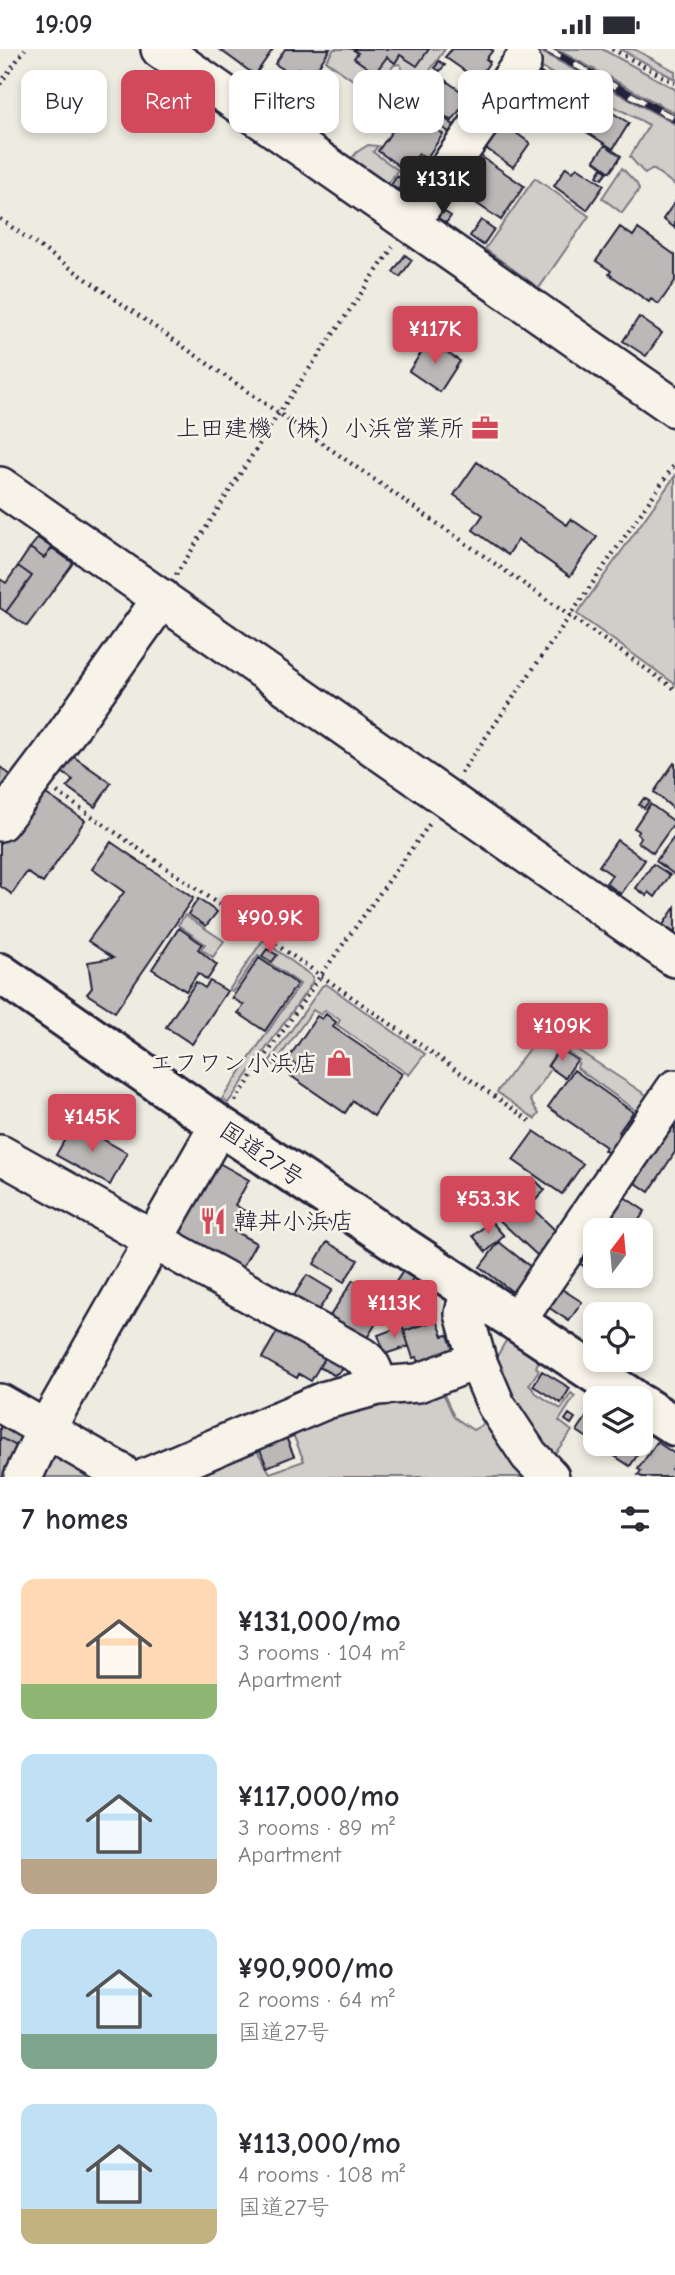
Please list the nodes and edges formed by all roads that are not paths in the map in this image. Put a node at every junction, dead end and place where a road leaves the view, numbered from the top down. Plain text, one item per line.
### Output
1 (183, 55) edge
2 (522, 63) dead end
3 (410, 223) junction
4 (675, 408) edge
5 (0, 486) edge
6 (162, 598) junction
7 (0, 822) edge
8 (675, 958) edge
9 (0, 973) edge
10 (675, 1089) edge
11 (219, 1125) junction
12 (0, 1154) edge
13 (153, 1239) junction
14 (469, 1291) junction
15 (516, 1322) junction
16 (477, 1360) junction
17 (378, 1386) junction
18 (614, 1386) edge
19 (0, 1403) edge
20 (653, 1412) edge
21 (675, 1426) edge
22 (46, 1429) junction
23 (23, 1477) edge
24 (122, 1477) edge
25 (147, 1477) edge
26 (550, 1477) edge

1 - 3 street
2 - 3 street
3 - 4 street
5 - 6 street
6 - 7 street
6 - 8 street
9 - 11 highway, 国道27号
10 - 15 street
11 - 13 street
11 - 14 highway, 国道27号
12 - 13 street
13 - 17 street
13 - 22 street
14 - 15 highway, 国道27号
14 - 16 street
15 - 18 highway, 国道27号
16 - 17 street
16 - 26 street
17 - 25 street
19 - 22 street
20 - 21 highway
22 - 23 street
22 - 24 street

